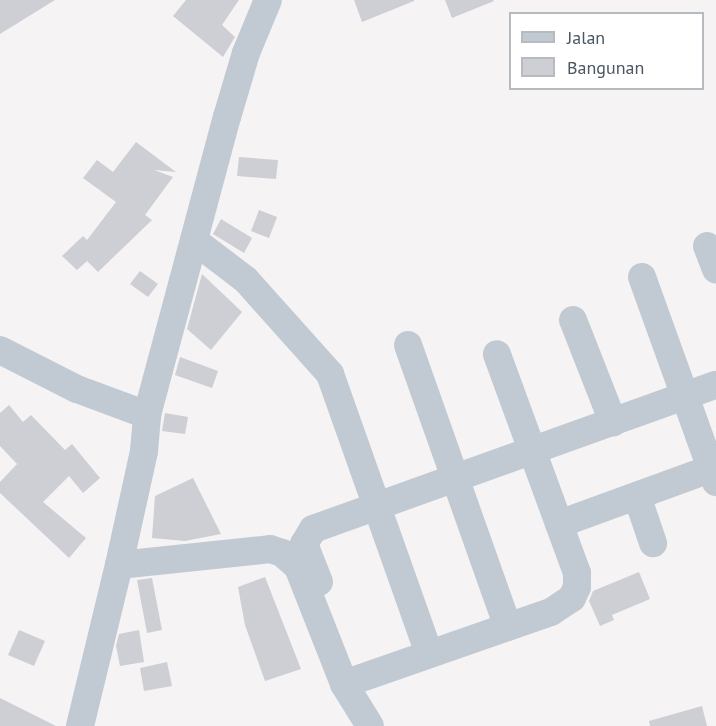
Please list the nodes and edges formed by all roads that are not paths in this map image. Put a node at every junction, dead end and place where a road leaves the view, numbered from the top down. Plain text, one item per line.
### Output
1 (268, 0) edge
2 (195, 241) junction
3 (642, 277) dead end
4 (573, 320) dead end
5 (408, 345) dead end
6 (0, 351) edge
7 (497, 354) dead end
8 (716, 385) edge
9 (685, 396) junction
10 (147, 416) junction
11 (613, 422) junction
12 (532, 451) junction
13 (714, 472) edge
14 (455, 479) junction
15 (637, 496) junction
16 (377, 507) junction
17 (560, 524) junction
18 (653, 543) dead end
19 (119, 565) junction
20 (507, 627) junction
21 (429, 654) junction
22 (351, 682) junction
23 (80, 726) edge
24 (370, 726) edge

1 - 2 street
2 - 10 street
2 - 16 street
3 - 9 street
4 - 11 street
5 - 14 street
6 - 10 street
7 - 12 street
8 - 9 street
9 - 11 street
9 - 13 street
10 - 19 street
11 - 12 street
12 - 14 street
12 - 17 street
13 - 15 street
14 - 16 street
14 - 20 street
15 - 17 street
15 - 18 street
16 - 21 street
16 - 22 street
17 - 20 street
19 - 22 street
19 - 23 street
20 - 21 street
21 - 22 street
22 - 24 street

